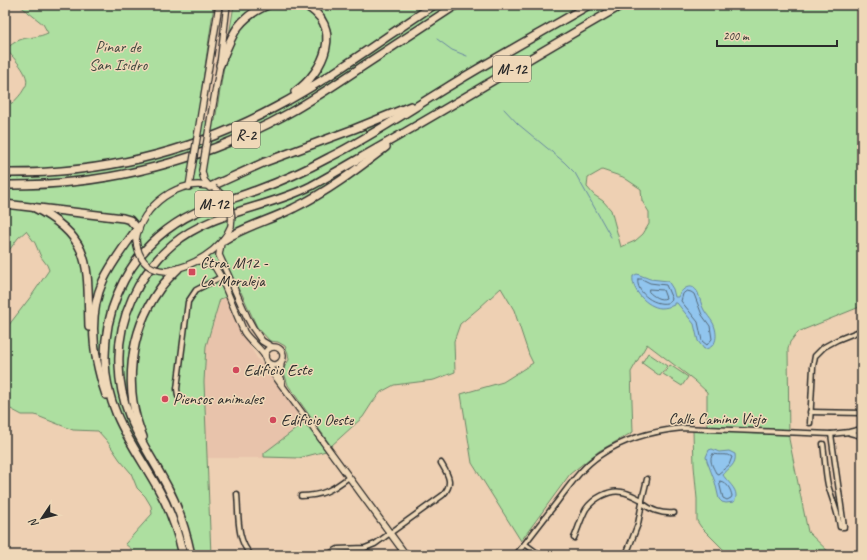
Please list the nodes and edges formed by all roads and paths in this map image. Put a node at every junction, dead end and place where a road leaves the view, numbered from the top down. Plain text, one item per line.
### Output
1 (219, 5) edge
2 (227, 5) edge
3 (268, 5) edge
4 (304, 5) edge
5 (434, 5) edge
6 (456, 5) edge
7 (589, 5) edge
8 (622, 5) edge
9 (220, 65) junction
10 (447, 88) junction
11 (402, 134) junction
12 (201, 142) junction
13 (5, 174) edge
14 (5, 185) edge
15 (189, 187) junction
16 (211, 187) junction
17 (5, 204) edge
18 (33, 207) junction
19 (138, 230) junction
20 (222, 242) junction
21 (198, 261) junction
22 (178, 269) junction
23 (221, 277) junction
24 (862, 330) edge
25 (272, 347) junction
26 (264, 356) junction
27 (267, 362) junction
28 (281, 362) junction
29 (98, 370) junction
30 (283, 385) junction
31 (178, 396) dead end
32 (810, 412) junction
33 (862, 413) edge
34 (117, 417) junction
35 (810, 423) dead end
36 (862, 430) edge
37 (849, 432) junction
38 (831, 434) junction
39 (862, 436) edge
40 (823, 444) dead end
41 (148, 453) junction
42 (441, 463) dead end
43 (349, 477) junction
44 (647, 479) dead end
45 (237, 494) dead end
46 (301, 496) dead end
47 (642, 502) junction
48 (674, 513) dead end
49 (391, 534) junction
50 (574, 538) dead end
51 (524, 544) junction
52 (183, 555) edge
53 (191, 555) edge
54 (251, 555) edge
55 (327, 555) edge
56 (406, 555) edge
57 (516, 555) edge
58 (540, 555) edge
59 (626, 555) edge

1 - 15 street, bridge
2 - 9 street
3 - 9 highway
4 - 12 highway
5 - 12 highway, R-2
6 - 14 highway, R-2
7 - 10 highway, M-12
8 - 11 highway, M-12
9 - 16 street, bridge
10 - 16 highway
10 - 34 highway, M-12
11 - 20 highway
11 - 41 highway, M-12
12 - 13 highway, R-2
15 - 16 street
15 - 19 street
16 - 20 street, bridge
17 - 18 highway
18 - 19 highway
18 - 29 highway
19 - 22 street, bridge
19 - 29 highway
20 - 21 street
20 - 25 street
21 - 22 street
21 - 23 street
22 - 41 highway
23 - 26 street
23 - 31 street
24 - 32 street
25 - 26 street
25 - 28 street
26 - 27 street
27 - 28 street
27 - 30 street
28 - 30 street
29 - 34 highway
30 - 43 street
32 - 33 street
32 - 35 street
34 - 52 highway, M-12
36 - 37 street, Calle Camino Viejo
36 - 39 street
37 - 38 street, Calle Camino Viejo
37 - 39 street, Calle Camino Viejo
38 - 40 street
38 - 51 street, Calle Camino Viejo
41 - 53 highway, M-12
42 - 49 street
43 - 46 street
43 - 49 street
44 - 47 street
45 - 54 street
47 - 48 street
47 - 50 street
47 - 59 street
49 - 55 street
49 - 56 street
51 - 57 street, Calle Camino Viejo
51 - 58 street

